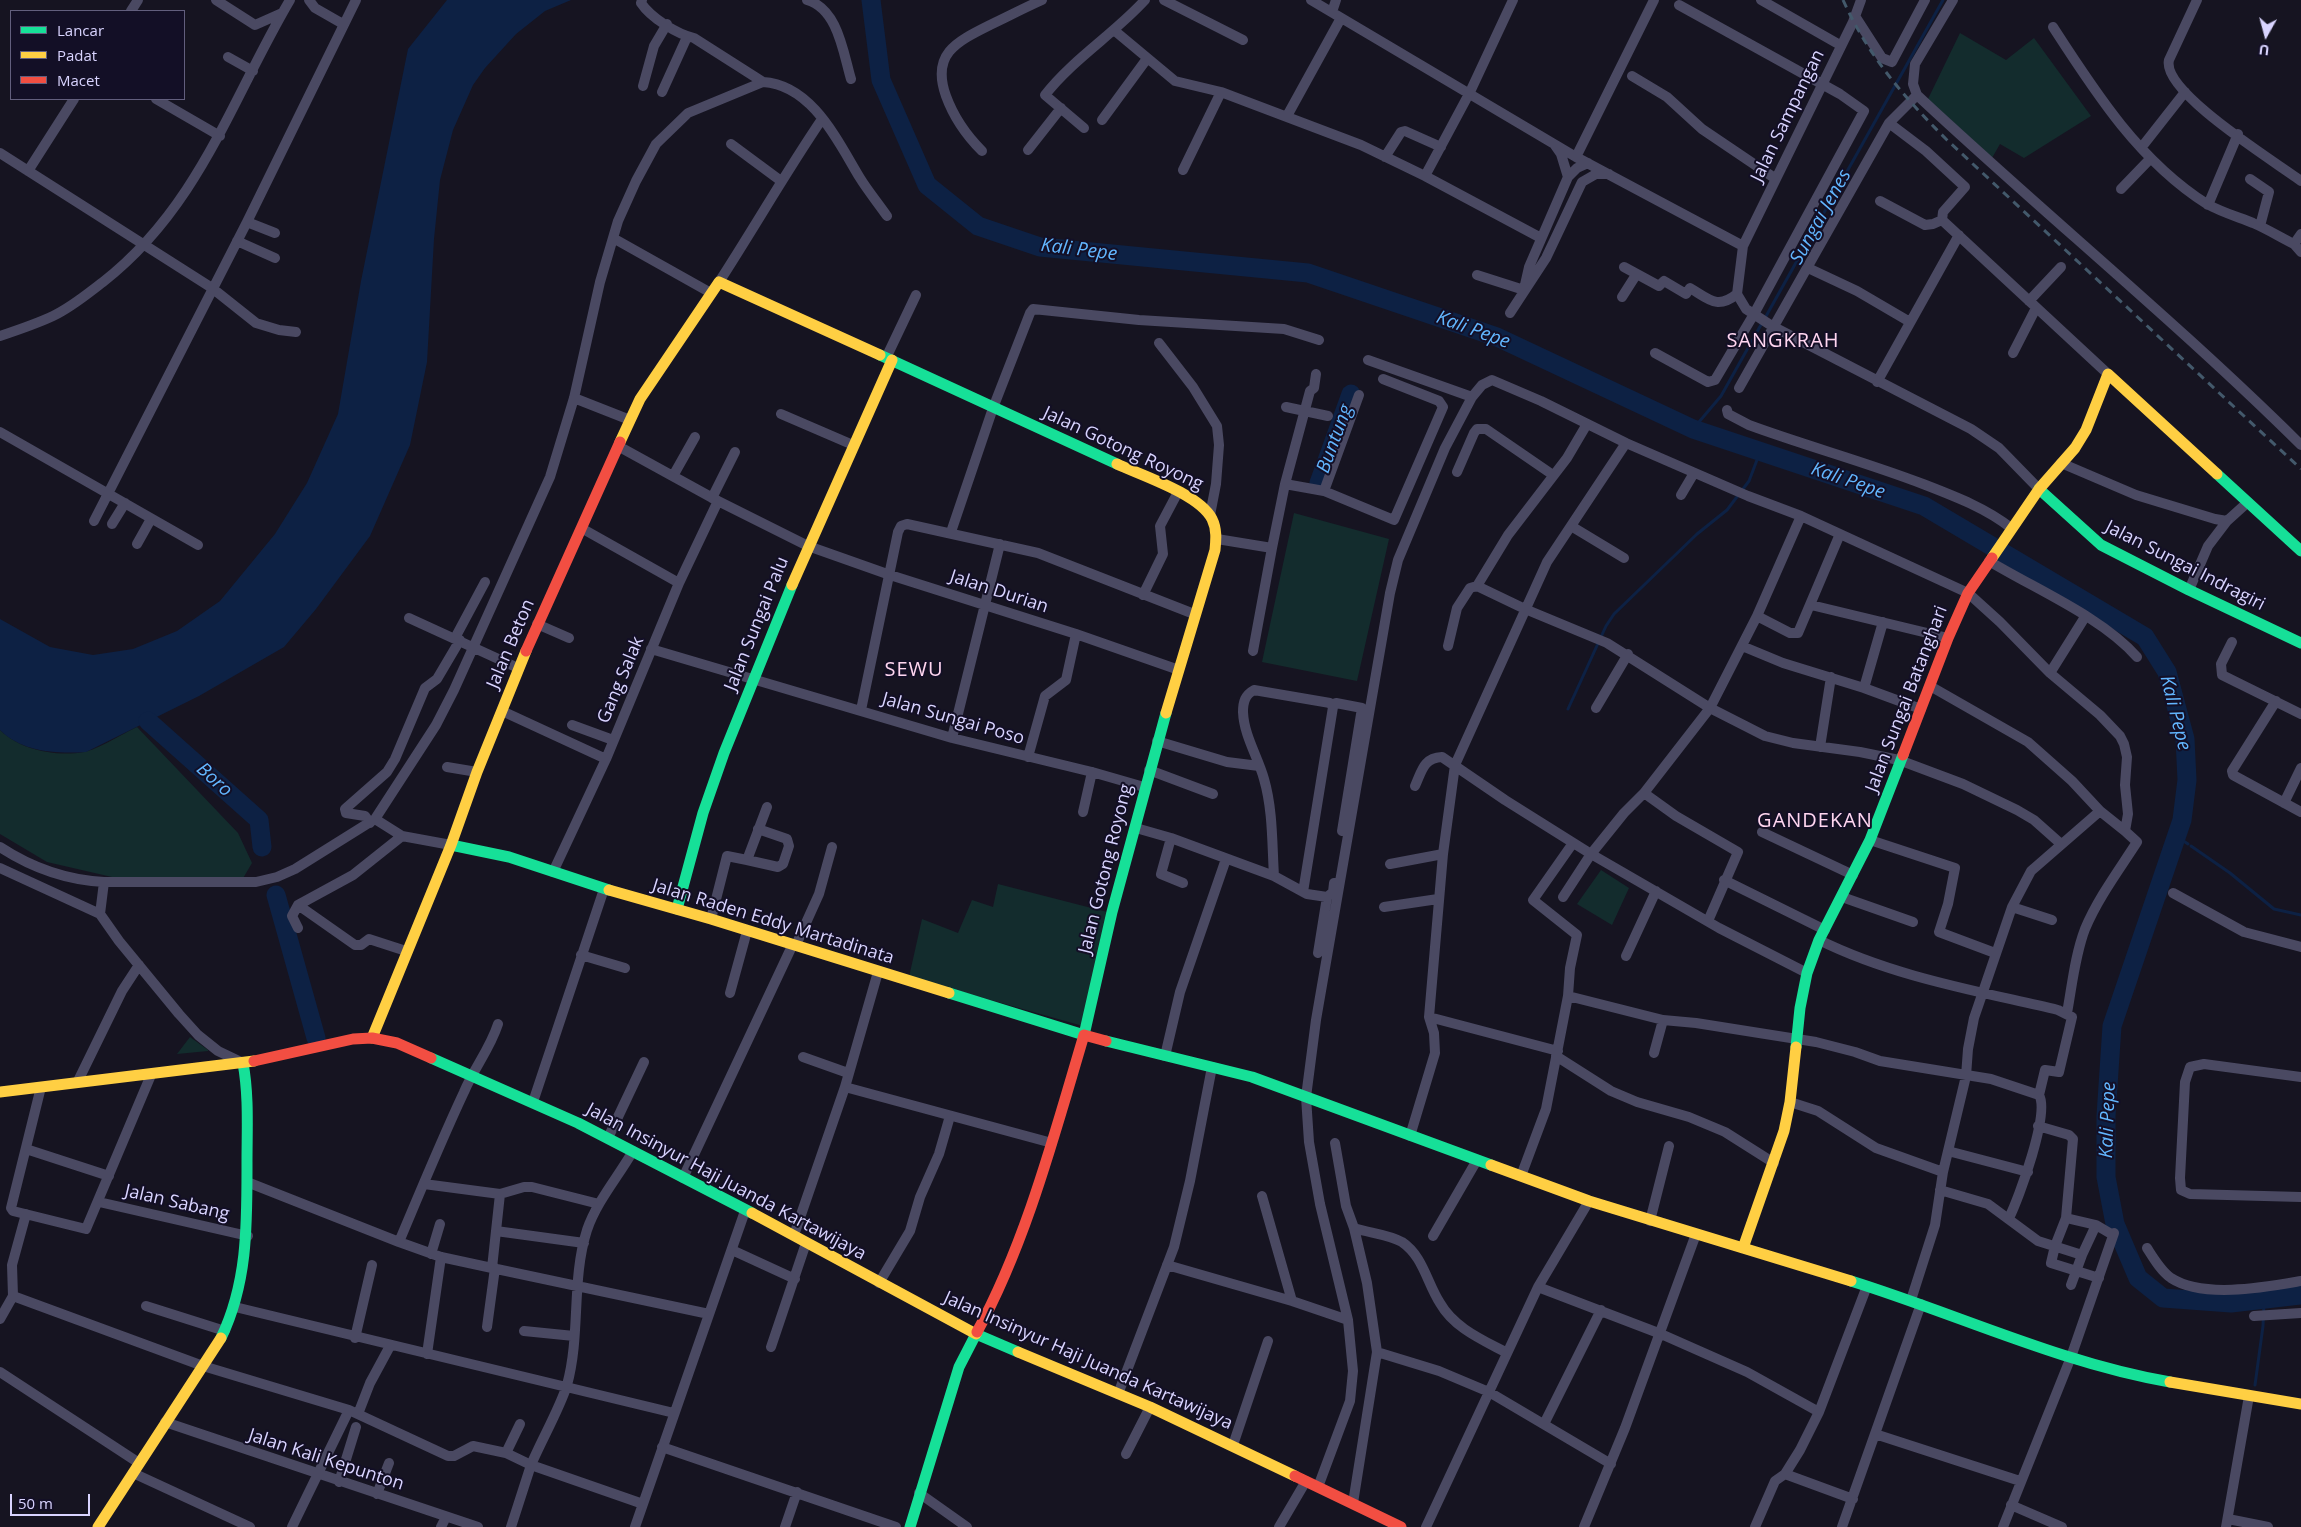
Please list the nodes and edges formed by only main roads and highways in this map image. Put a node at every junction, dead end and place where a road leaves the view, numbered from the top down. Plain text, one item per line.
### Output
1 (719, 282) joint
2 (889, 359) junction
3 (2124, 388) junction
4 (2100, 397) junction
5 (2039, 489) junction
6 (2301, 552) edge
7 (2301, 643) edge
8 (451, 845) junction
9 (677, 909) junction
10 (1084, 1036) junction
11 (372, 1038) junction
12 (243, 1063) junction
13 (0, 1092) edge
14 (1743, 1248) junction
15 (976, 1334) junction
16 (2301, 1404) edge
17 (1395, 1526) edge
18 (98, 1527) edge
19 (910, 1527) edge

1 - 2 main road, Jalan Gotong Royong
1 - 8 main road, Jalan Beton
2 - 9 main road, Jalan Sungai Palu
2 - 10 main road, Jalan Gotong Royong
3 - 4 main road
3 - 4 main road, Jalan Sungai Batanghari
3 - 6 main road
4 - 5 main road, Jalan Sungai Batanghari
5 - 7 main road, Jalan Sungai Indragiri
5 - 14 main road, Jalan Sungai Batanghari
8 - 9 main road, Jalan Raden Eddy Martadinata
8 - 11 main road, Jalan Beton
9 - 10 main road, Jalan Raden Eddy Martadinata
10 - 14 main road, Jalan Raden Eddy Martadinata
10 - 15 main road, Jalan Gotong Royong
11 - 12 main road, Jalan Insinyur Haji Juanda Kartawijaya
11 - 15 main road, Jalan Insinyur Haji Juanda Kartawijaya
12 - 13 main road, Jalan Insinyur Haji Juanda Kartawijaya
12 - 18 main road
14 - 16 main road, Jalan Raden Eddy Martadinata
15 - 17 main road, Jalan Insinyur Haji Juanda Kartawijaya
15 - 19 main road, Jalan Gotong Royong

